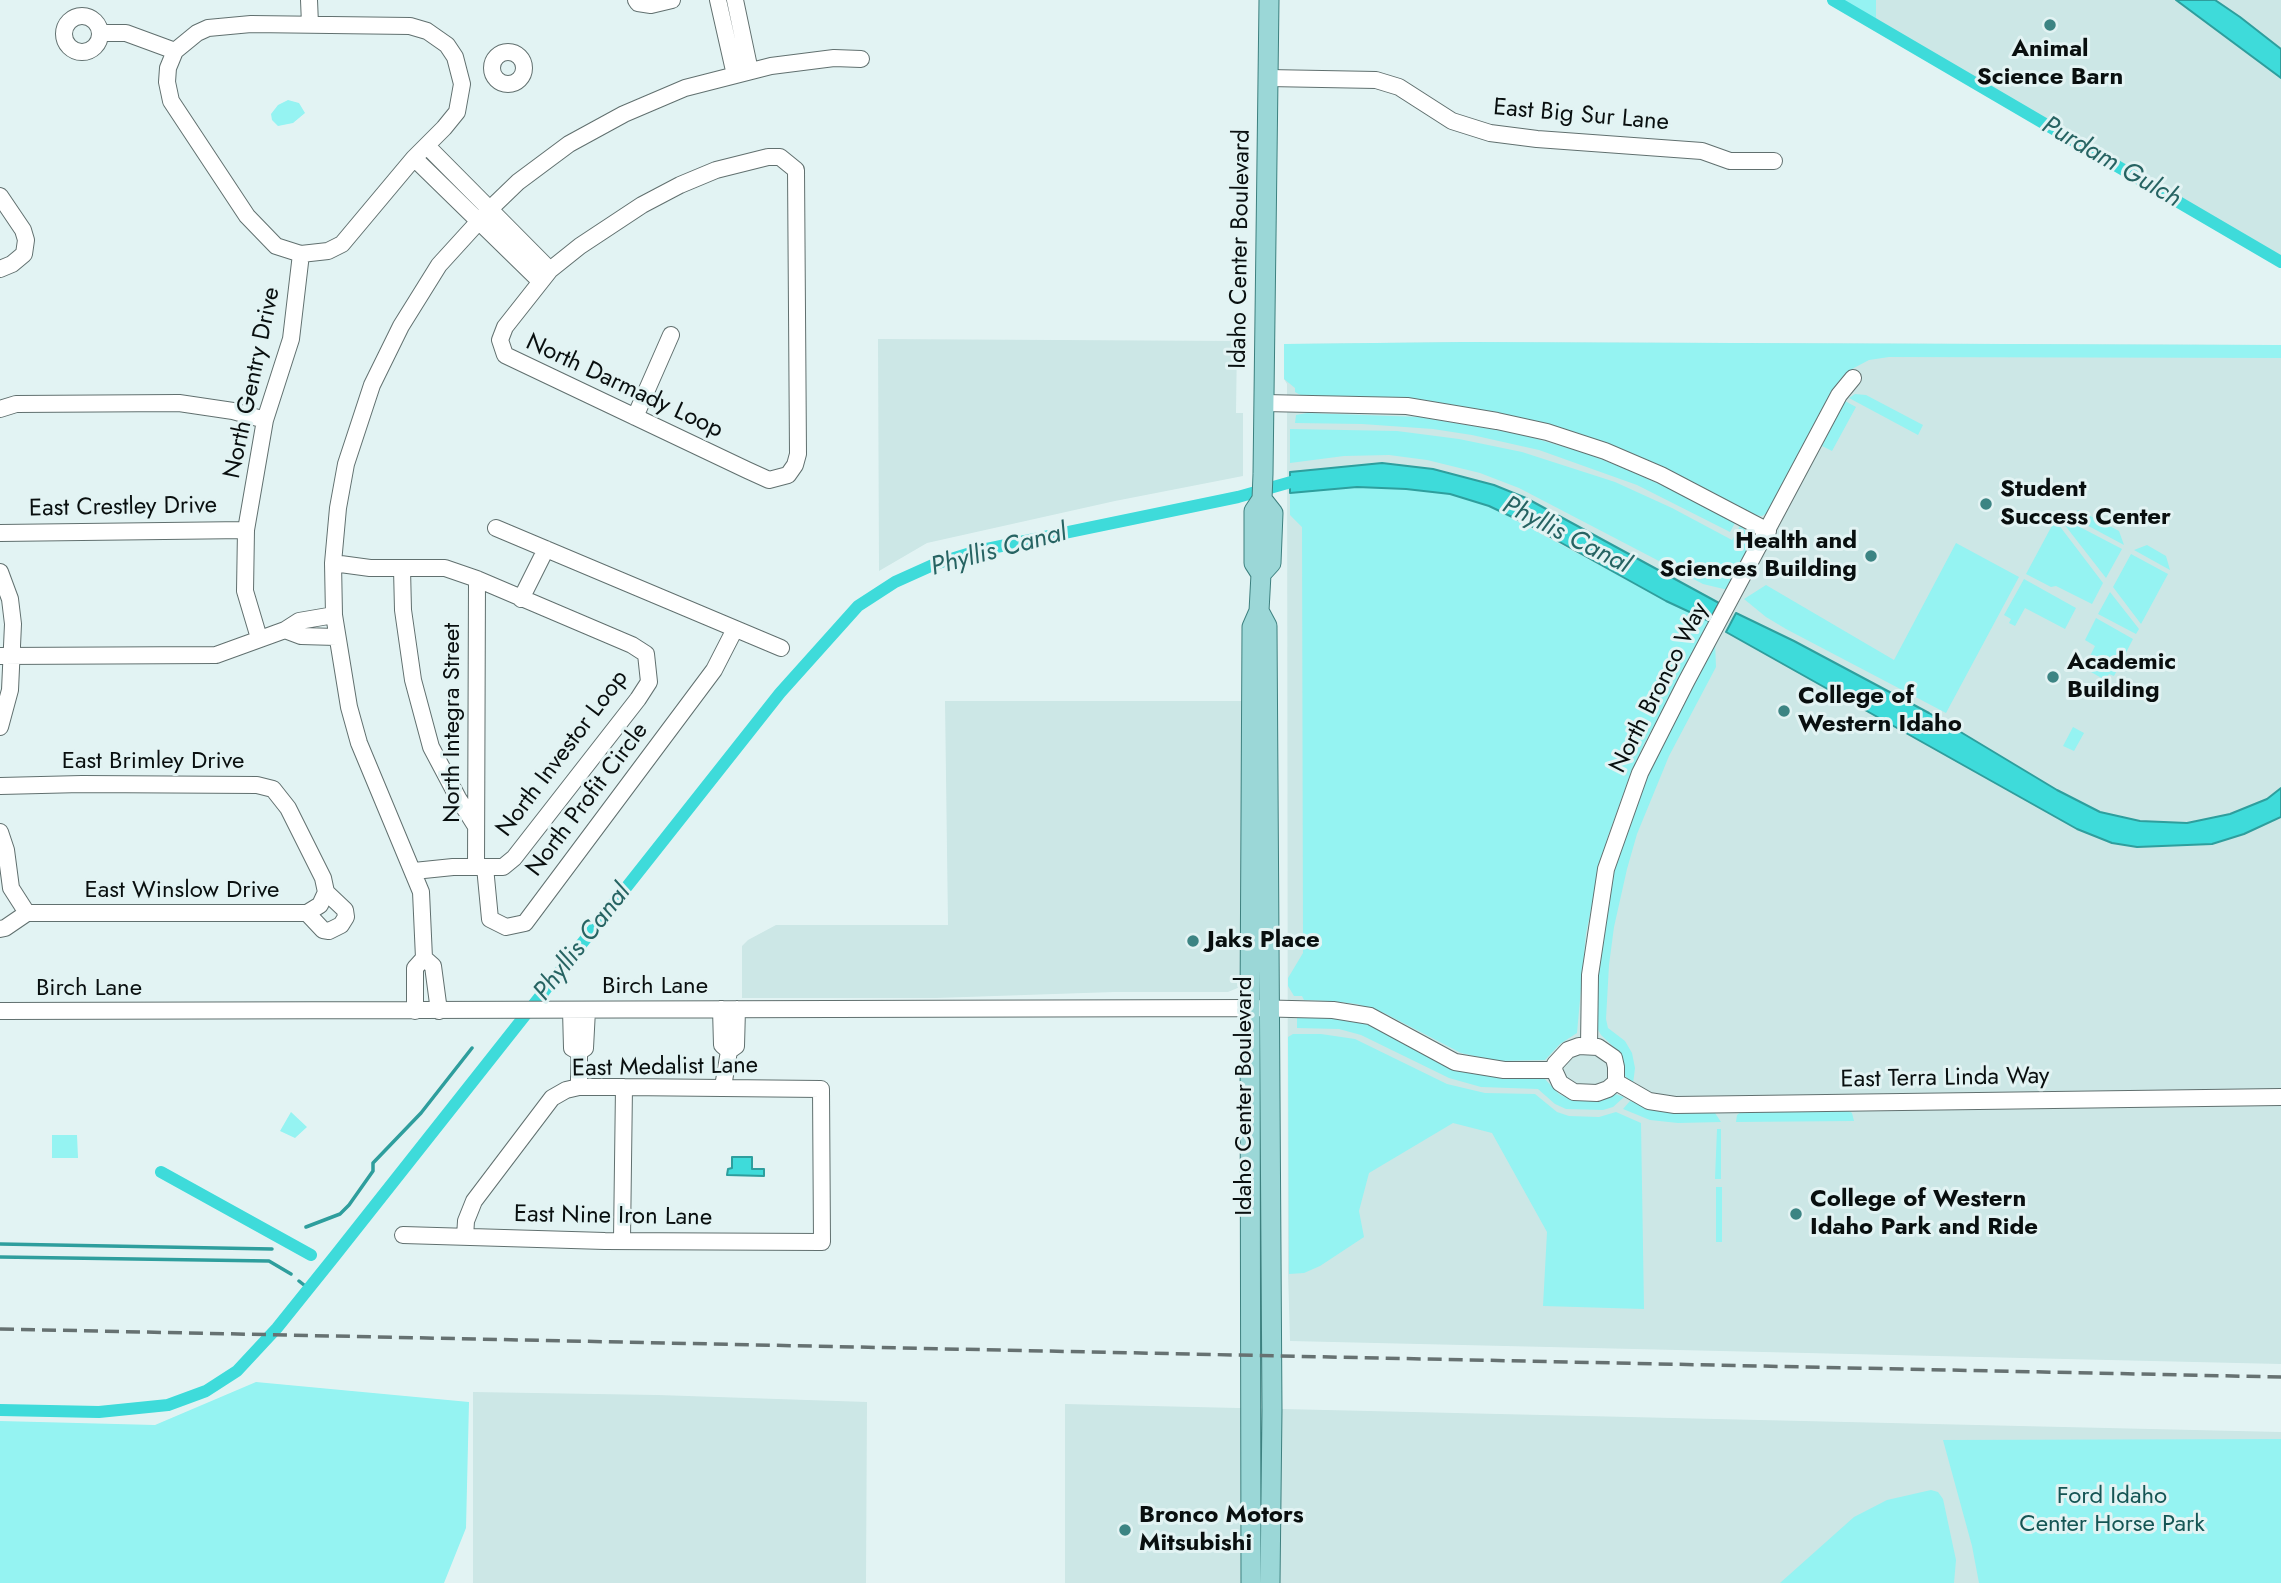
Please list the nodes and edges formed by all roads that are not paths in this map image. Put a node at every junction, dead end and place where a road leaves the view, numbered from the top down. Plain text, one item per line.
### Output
1 (309, 0) edge
2 (636, 0) edge
3 (672, 0) edge
4 (718, 0) edge
5 (735, 0) edge
6 (1269, 0) edge
7 (310, 24) junction
8 (101, 33) dead end
9 (174, 51) junction
10 (862, 60) dead end
11 (492, 69) dead end
12 (742, 73) junction
13 (461, 76) junction
14 (1268, 78) junction
15 (427, 146) junction
16 (414, 158) junction
17 (1774, 161) dead end
18 (0, 196) edge
19 (484, 214) junction
20 (301, 254) junction
21 (0, 269) edge
22 (545, 276) junction
23 (671, 335) dead end
24 (1853, 378) dead end
25 (1264, 403) junction
26 (3, 404) edge
27 (635, 418) junction
28 (265, 420) junction
29 (496, 528) dead end
30 (246, 530) junction
31 (1768, 531) junction
32 (0, 533) edge
33 (546, 549) junction
34 (333, 563) junction
35 (402, 569) junction
36 (0, 572) edge
37 (477, 579) junction
38 (522, 598) junction
39 (334, 615) junction
40 (734, 629) junction
41 (285, 630) junction
42 (337, 637) junction
43 (259, 638) junction
44 (780, 648) dead end
45 (6, 656) edge
46 (0, 727) edge
47 (0, 786) edge
48 (475, 826) junction
49 (0, 832) edge
50 (480, 867) junction
51 (414, 871) junction
52 (6, 892) edge
53 (326, 892) junction
54 (27, 913) junction
55 (307, 913) junction
56 (0, 929) edge
57 (424, 958) junction
58 (1259, 1008) junction
59 (729, 1009) junction
60 (579, 1010) junction
61 (0, 1011) edge
62 (415, 1011) junction
63 (439, 1011) junction
64 (1589, 1046) junction
65 (1554, 1070) junction
66 (1616, 1082) junction
67 (579, 1087) junction
68 (624, 1087) junction
69 (723, 1087) junction
70 (2281, 1097) edge
71 (403, 1235) dead end
72 (465, 1237) junction
73 (622, 1239) junction
74 (822, 1242) joint
75 (1251, 1583) edge
76 (1270, 1583) edge

1 - 7 street
2 - 3 street
4 - 12 street
5 - 12 street
6 - 14 main road, Idaho Center Boulevard
7 - 9 street
7 - 13 street
8 - 9 street
9 - 20 street
10 - 12 street
11 - 13 street
12 - 19 street
13 - 15 street
14 - 17 street, East Big Sur Lane
14 - 25 main road, Idaho Center Boulevard
15 - 16 street
15 - 19 street
16 - 19 street
16 - 20 street
18 - 21 street
19 - 22 street
19 - 34 street
20 - 28 street, North Gentry Drive
22 - 27 street, North Darmady Loop
22 - 27 street, North Darmady Loop
23 - 27 street
24 - 31 street, North Bronco Way
25 - 31 street
25 - 58 main road, Idaho Center Boulevard
26 - 28 street
28 - 30 street, North Gentry Drive
29 - 33 street
30 - 32 street, East Crestley Drive
30 - 43 street, North Gentry Drive
31 - 64 street, North Bronco Way
33 - 38 street
33 - 40 street
34 - 35 street, North Investor Loop
34 - 39 street
35 - 37 street, North Investor Loop
35 - 48 street
36 - 45 street
37 - 38 street, North Investor Loop
37 - 48 street, North Integra Street
38 - 50 street, North Investor Loop
39 - 41 street
39 - 42 street
40 - 44 street
40 - 50 street, North Profit Circle
41 - 42 street
41 - 43 street
42 - 51 street
43 - 45 street
45 - 46 street
47 - 53 street, East Brimley Drive
48 - 50 street, North Integra Street
49 - 52 street
50 - 51 street, North Investor Loop
51 - 57 street
52 - 54 street
53 - 55 street, East Winslow Drive
53 - 55 street
54 - 55 street, East Winslow Drive
54 - 56 street
57 - 62 street
57 - 63 street
58 - 59 street, Birch Lane
58 - 65 street
58 - 75 main road, Idaho Center Boulevard
58 - 76 main road, Idaho Center Boulevard
59 - 60 street, Birch Lane
59 - 69 street
60 - 63 street, Birch Lane
60 - 67 street
61 - 62 street, Birch Lane
62 - 63 street, Birch Lane
64 - 65 street
64 - 66 street
65 - 66 street
66 - 70 street, East Terra Linda Way
67 - 68 street, East Medalist Lane
67 - 72 street, East Medalist Lane
68 - 69 street, East Medalist Lane
68 - 73 street
69 - 74 street, East Medalist Lane
71 - 72 street, East Nine Iron Lane
72 - 73 street, East Nine Iron Lane
73 - 74 street, East Nine Iron Lane

